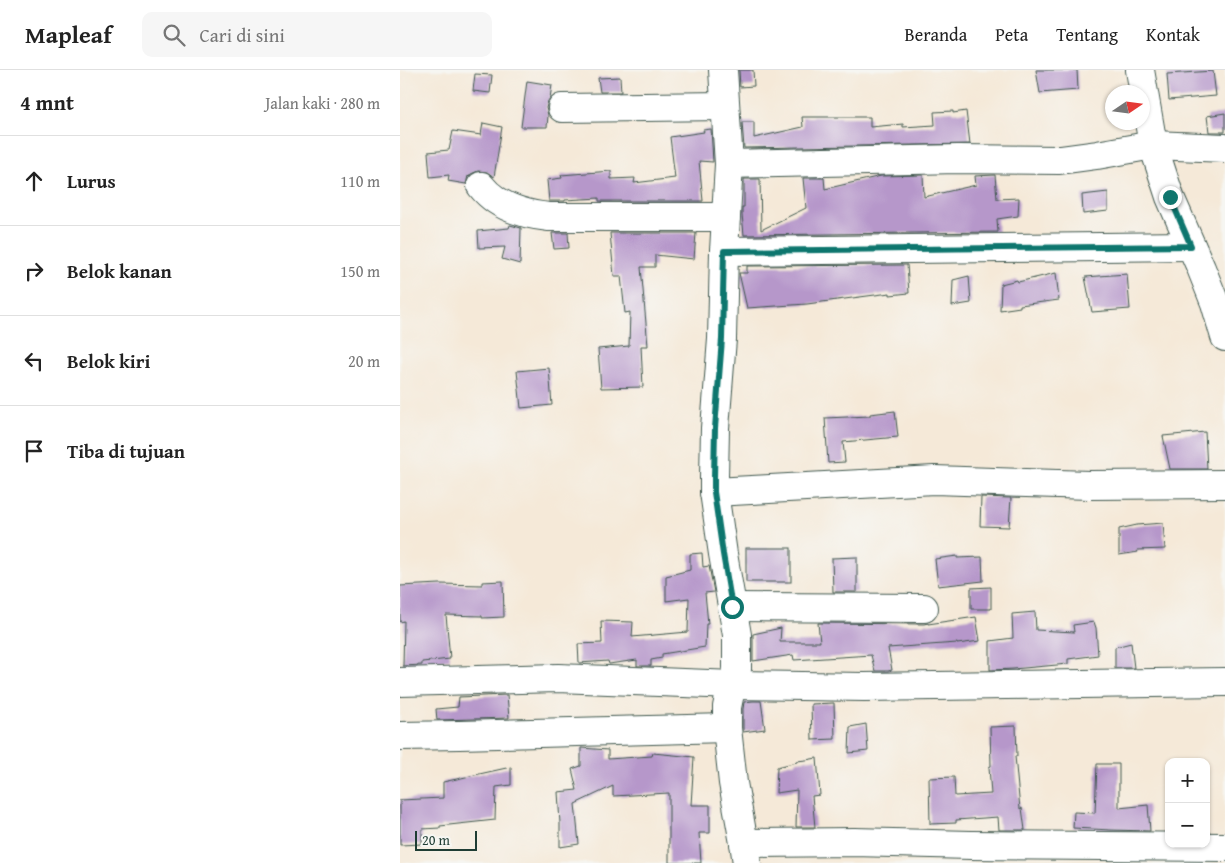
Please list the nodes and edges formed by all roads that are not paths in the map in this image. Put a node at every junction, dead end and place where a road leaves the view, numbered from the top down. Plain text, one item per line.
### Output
1 (723, 70) edge
2 (1140, 70) edge
3 (725, 106) junction
4 (562, 108) dead end
5 (1153, 145) junction
6 (1225, 148) edge
7 (730, 164) junction
8 (481, 186) dead end
9 (726, 218) junction
10 (1191, 246) junction
11 (724, 251) junction
12 (1225, 337) edge
13 (1225, 484) edge
14 (714, 492) junction
15 (732, 607) junction
16 (924, 608) dead end
17 (400, 682) edge
18 (1225, 682) edge
19 (734, 685) junction
20 (727, 728) junction
21 (400, 736) edge
22 (1225, 847) edge
23 (746, 853) edge

1 - 3 street
2 - 5 street
3 - 4 street
3 - 7 street
5 - 6 street
5 - 7 street
5 - 10 street
7 - 9 street
8 - 9 street
9 - 11 street
10 - 11 street
10 - 12 street
11 - 14 street
13 - 14 street
14 - 15 street
15 - 16 street
15 - 19 street
17 - 19 street
18 - 19 street
19 - 20 street
20 - 21 street
20 - 23 street
22 - 23 street

